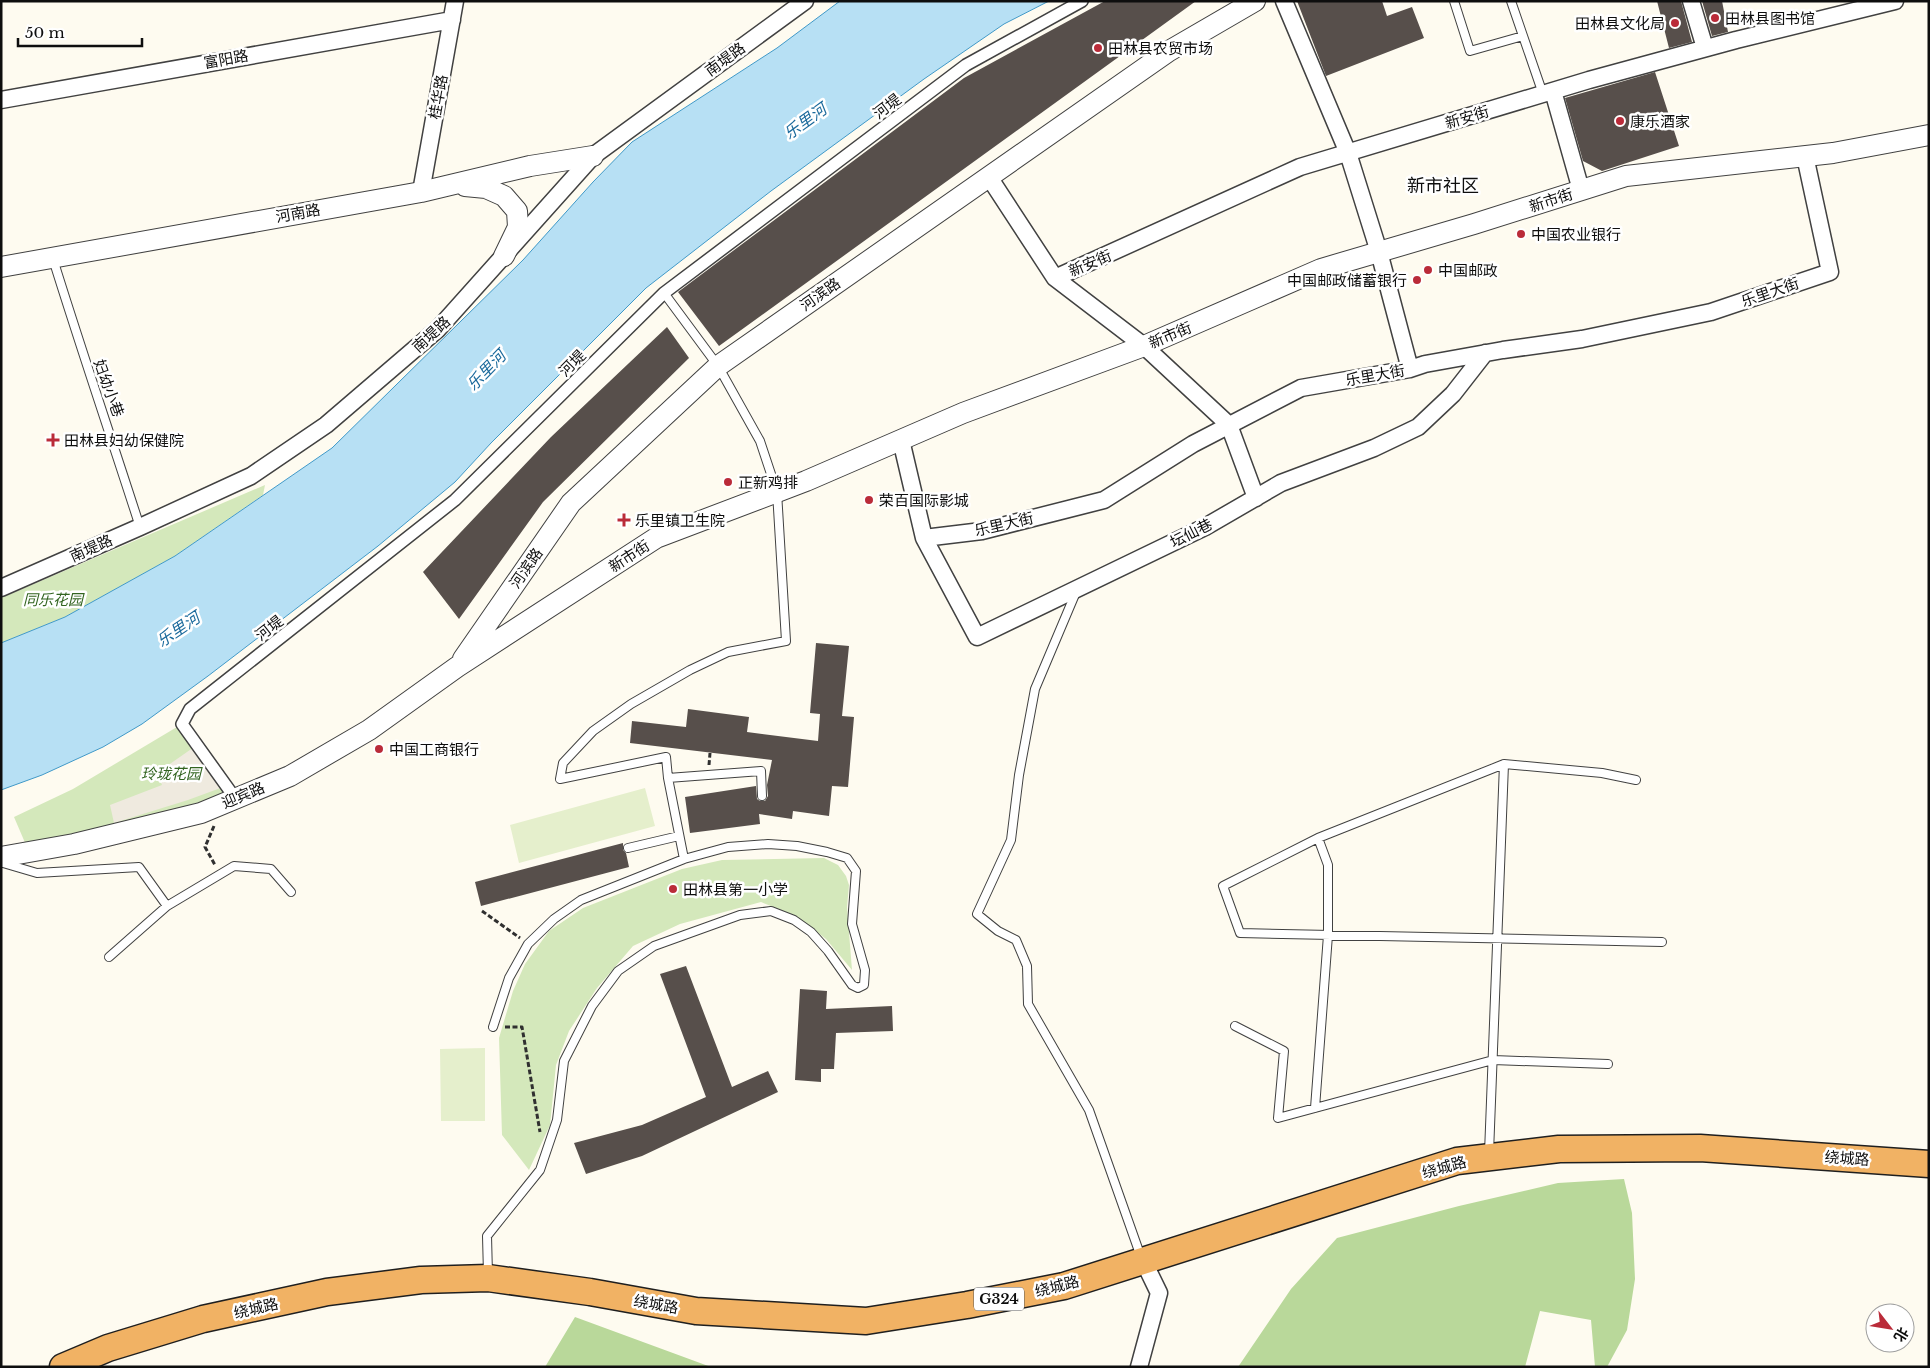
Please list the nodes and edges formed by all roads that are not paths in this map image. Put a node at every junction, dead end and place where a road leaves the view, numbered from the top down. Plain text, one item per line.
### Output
1 (455, 1) edge
2 (805, 1) edge
3 (1082, 1) edge
4 (1255, 1) edge
5 (1284, 1) edge
6 (1454, 1) edge
7 (1511, 1) edge
8 (1691, 1) edge
9 (1895, 1) edge
10 (452, 20) junction
11 (1523, 36) junction
12 (1705, 48) junction
13 (1548, 93) junction
14 (1, 100) edge
15 (1929, 135) edge
16 (1348, 153) junction
17 (593, 156) junction
18 (1805, 156) junction
19 (988, 177) junction
20 (450, 185) junction
21 (1581, 190) junction
22 (420, 192) junction
23 (1379, 252) junction
24 (504, 256) junction
25 (52, 257) junction
26 (1, 267) edge
27 (1054, 278) junction
28 (664, 293) junction
29 (1144, 346) junction
30 (1485, 353) junction
31 (718, 366) junction
32 (1410, 369) junction
33 (1229, 425) junction
34 (901, 440) junction
35 (777, 492) junction
36 (1256, 498) junction
37 (140, 527) junction
38 (924, 538) junction
39 (1, 588) edge
40 (1078, 588) junction
41 (497, 610) junction
42 (512, 632) junction
43 (457, 667) junction
44 (1504, 764) junction
45 (668, 778) junction
46 (1636, 780) dead end
47 (762, 796) dead end
48 (230, 801) junction
49 (679, 836) junction
50 (1318, 838) junction
51 (628, 848) dead end
52 (1, 857) edge
53 (684, 859) junction
54 (1, 862) edge
55 (291, 892) dead end
56 (167, 906) junction
57 (1328, 935) junction
58 (1498, 938) junction
59 (1662, 942) dead end
60 (109, 957) dead end
61 (1235, 1026) dead end
62 (493, 1027) road end
63 (1493, 1060) junction
64 (1608, 1064) dead end
65 (1315, 1108) junction
66 (1489, 1158) junction
67 (1929, 1164) edge
68 (1143, 1260) junction
69 (488, 1278) junction
70 (63, 1367) edge
71 (1139, 1367) edge

1 - 10 street, 桂华路
2 - 17 street, 南堤路
3 - 28 street, 河堤
4 - 19 street, 河滨路
5 - 16 street
6 - 11 lane
7 - 11 lane
8 - 12 street
9 - 12 street, 新安街
10 - 14 street, 富阳路
10 - 22 street, 桂华路
11 - 13 lane
12 - 13 street, 新安街
13 - 16 street, 新安街
13 - 21 street
15 - 18 street, 新市街
16 - 23 street
16 - 27 street, 新安街
17 - 20 street, 河南路
17 - 24 street, 南堤路
18 - 21 street, 新市街
18 - 30 street, 乐里大街
19 - 27 street
19 - 31 street, 河滨路
20 - 22 street, 河南路
20 - 24 street
21 - 23 street, 新市街
22 - 25 street, 河南路
23 - 29 street, 新市街
23 - 32 street
24 - 37 street, 南堤路
25 - 26 street, 河南路
25 - 37 lane, 妇幼小巷
27 - 29 street
28 - 31 lane
28 - 48 street, 河堤
29 - 33 street
29 - 34 street, 新市街
30 - 32 street, 乐里大街
30 - 36 street, 坛仙巷
31 - 35 lane
31 - 41 street, 河滨路
32 - 33 street, 乐里大街
33 - 36 street
33 - 38 street, 乐里大街
34 - 35 street, 新市街
34 - 38 street
35 - 42 street, 新市街
35 - 45 lane
36 - 40 street, 坛仙巷
37 - 39 street, 南堤路
38 - 40 street, 坛仙巷
40 - 68 lane
41 - 42 street
41 - 43 street, 河滨路
42 - 43 street, 新市街
43 - 48 street, 迎宾路
44 - 46 lane
44 - 50 lane
44 - 58 lane
45 - 47 lane
45 - 49 lane
48 - 52 street, 迎宾路
49 - 51 lane
49 - 53 lane
50 - 57 lane
50 - 57 lane
53 - 62 lane
53 - 69 lane
54 - 56 lane
55 - 56 lane
56 - 60 lane
57 - 58 lane
57 - 65 lane
58 - 59 lane
58 - 63 lane
61 - 65 lane
63 - 64 lane
63 - 65 lane
63 - 66 lane
66 - 67 highway, 绕城路 / G324
66 - 68 highway, 绕城路 / G324
68 - 69 highway, 绕城路 / G324
68 - 71 street
69 - 70 highway, 绕城路 / G324

